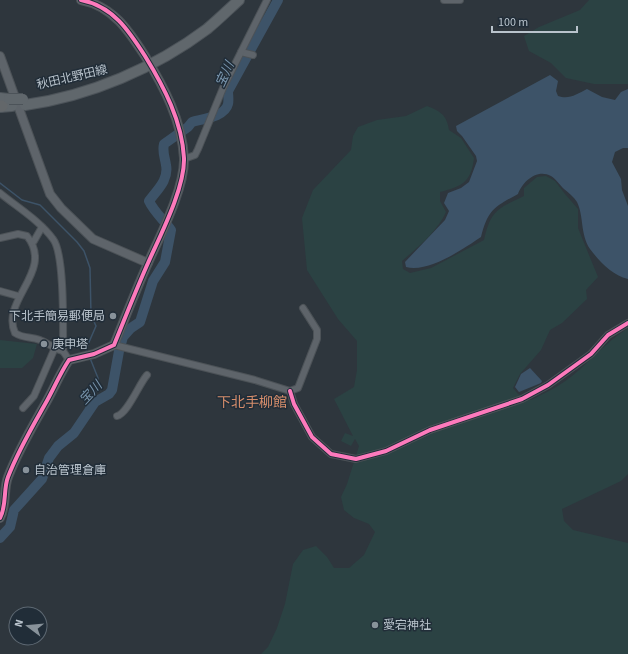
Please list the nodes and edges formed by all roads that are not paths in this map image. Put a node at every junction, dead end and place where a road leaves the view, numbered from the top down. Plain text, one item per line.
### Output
1 (81, 0) edge
2 (239, 0) edge
3 (267, 0) edge
4 (444, 0) edge
5 (460, 0) edge
6 (241, 52) junction
7 (253, 55) dead end
8 (0, 56) edge
9 (149, 64) junction
10 (3, 103) edge
11 (184, 159) junction
12 (0, 193) edge
13 (42, 227) junction
14 (0, 238) edge
15 (32, 242) junction
16 (148, 263) junction
17 (0, 291) edge
18 (18, 296) junction
19 (303, 308) dead end
20 (628, 322) edge
21 (117, 346) junction
22 (54, 350) junction
23 (64, 351) junction
24 (69, 360) junction
25 (146, 374) dead end
26 (290, 391) junction
27 (23, 408) dead end
28 (117, 416) dead end
29 (2, 487) edge
30 (0, 518) edge

1 - 9 street
2 - 9 main road, 秋田北野田線
3 - 6 street
4 - 5 street
6 - 7 street
6 - 11 street
8 - 16 street
9 - 10 main road, 秋田北野田線, bridge
9 - 11 street
11 - 16 street
12 - 13 street
13 - 15 street
13 - 23 street
14 - 15 street
15 - 18 street
16 - 21 street
17 - 18 street
18 - 22 street
19 - 26 street
20 - 26 street
21 - 24 street
21 - 26 street
22 - 23 street
22 - 27 street
23 - 24 street
24 - 29 street
25 - 28 street
29 - 30 street

